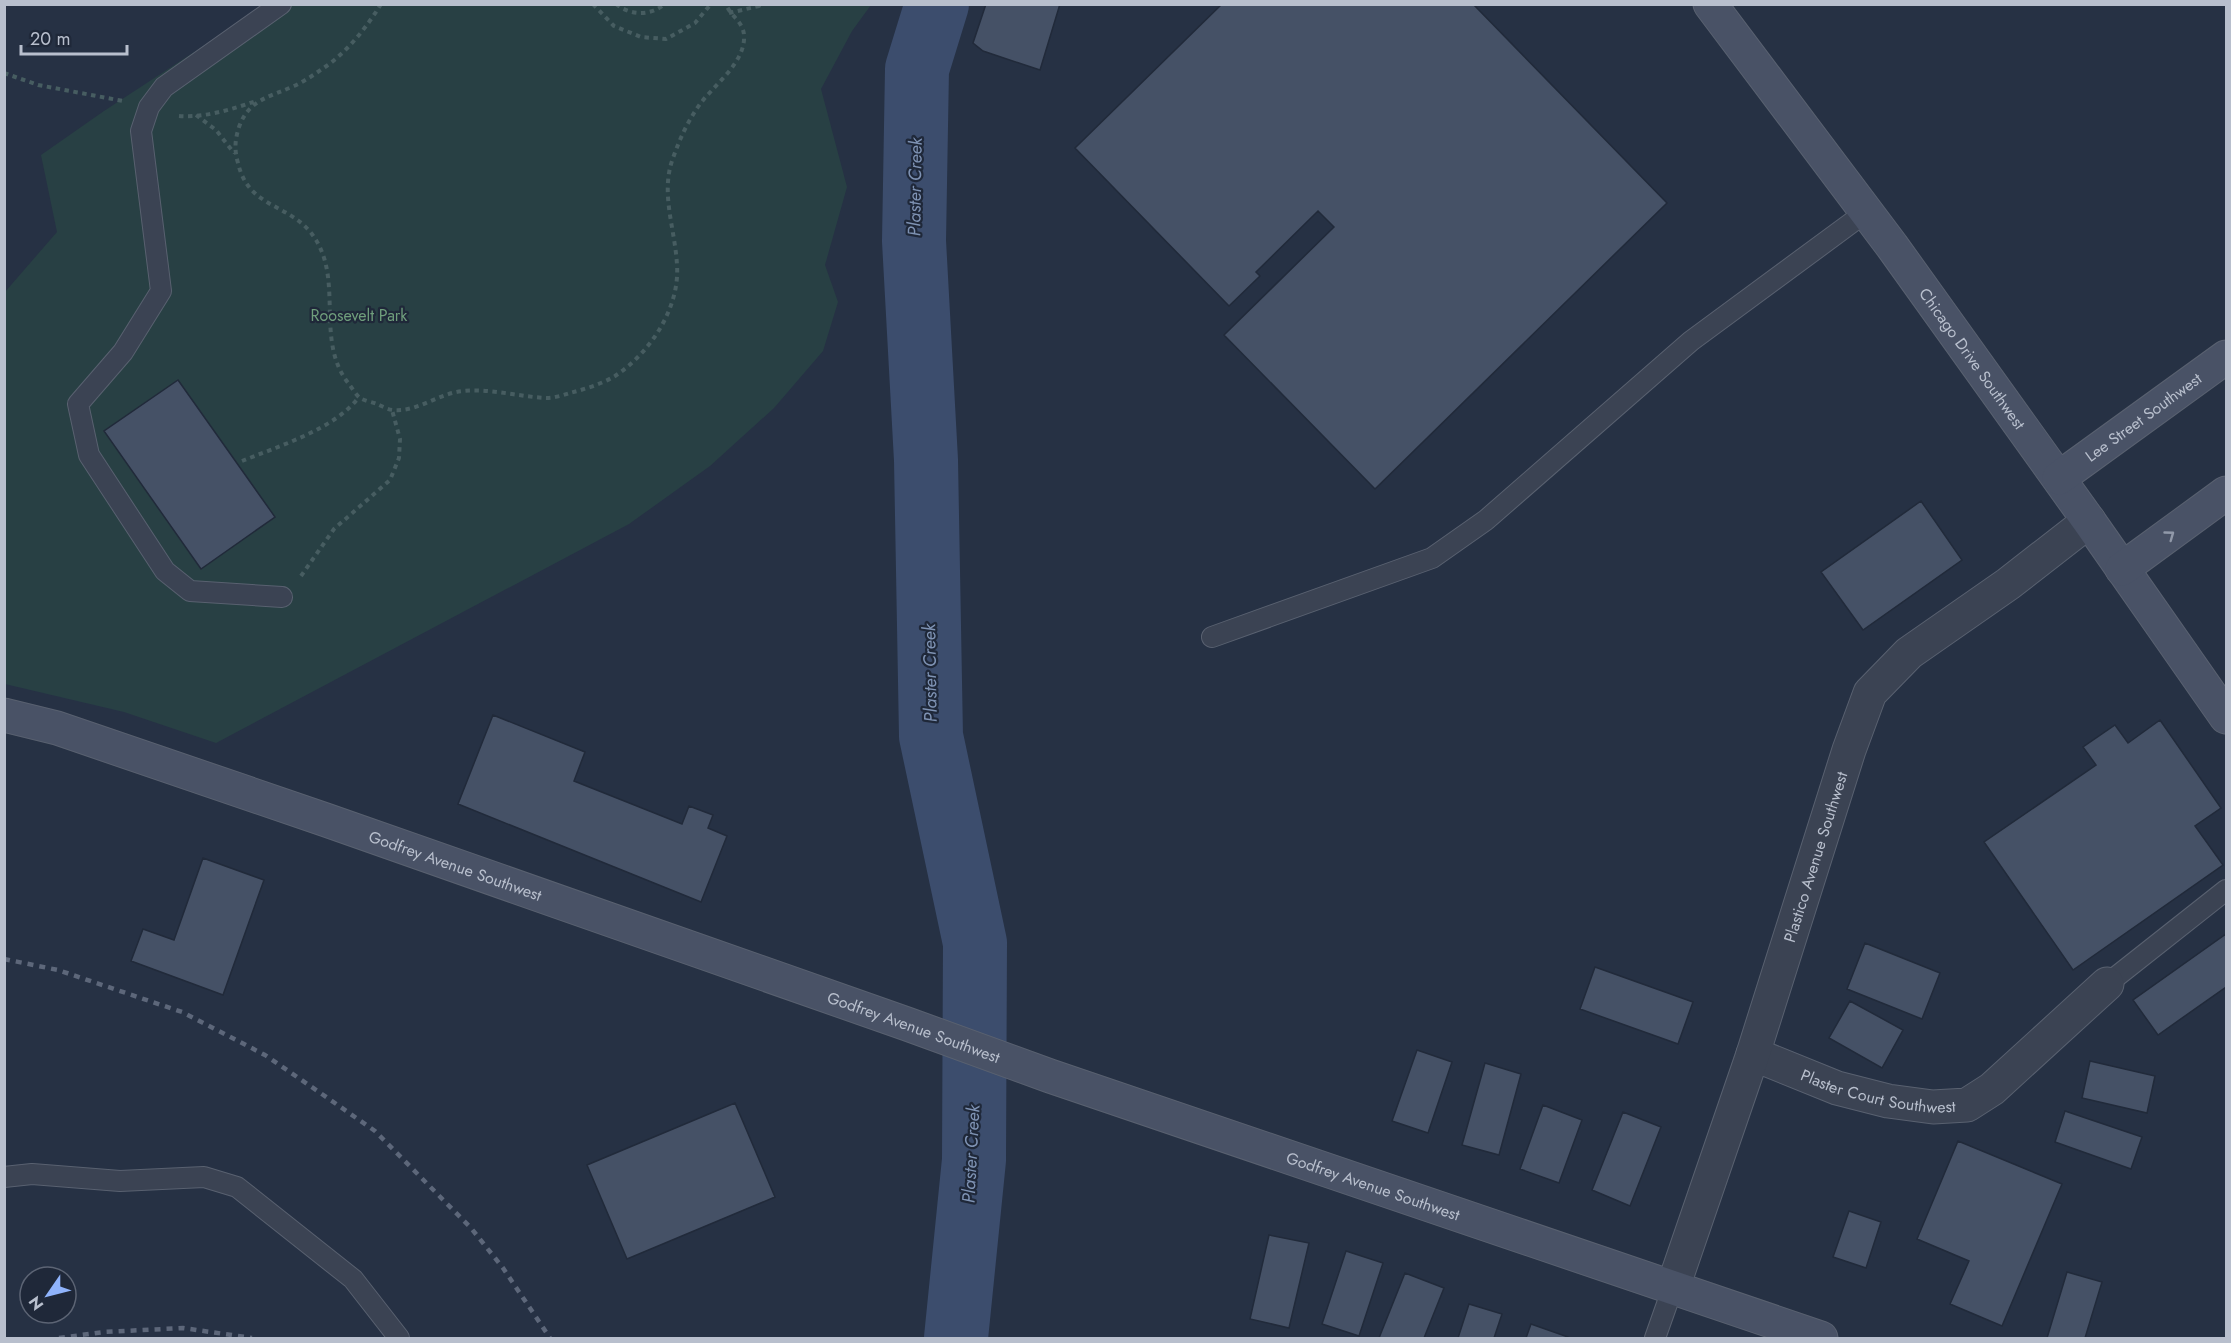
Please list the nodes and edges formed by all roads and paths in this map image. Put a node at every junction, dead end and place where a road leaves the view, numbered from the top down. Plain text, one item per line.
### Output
1 (281, 4) edge
2 (381, 4) edge
3 (593, 4) edge
4 (616, 4) edge
5 (665, 4) edge
6 (711, 4) edge
7 (726, 4) edge
8 (758, 4) edge
9 (1710, 4) edge
10 (729, 13) junction
11 (4, 74) edge
12 (260, 100) junction
13 (149, 107) junction
14 (196, 115) junction
15 (236, 156) junction
16 (1866, 212) junction
17 (2226, 357) edge
18 (359, 397) junction
19 (392, 410) junction
20 (242, 461) dead end
21 (2058, 478) junction
22 (2226, 493) edge
23 (2089, 521) junction
24 (2122, 569) junction
25 (282, 597) joint
26 (1212, 637) dead end
27 (4, 715) edge
28 (2226, 717) edge
29 (2226, 890) edge
30 (2107, 984) joint
31 (1753, 1054) junction
32 (4, 1177) edge
33 (1673, 1287) junction
34 (399, 1338) edge
35 (1655, 1338) edge
36 (1821, 1338) edge

1 - 13 lane
2 - 12 path
3 - 6 path
4 - 5 path
7 - 10 path
8 - 10 path
9 - 16 main road, Chicago Drive Southwest
10 - 19 path
11 - 13 path
12 - 14 path
12 - 15 path
13 - 14 path
13 - 25 lane
14 - 15 path
15 - 18 path
16 - 21 main road, Chicago Drive Southwest
16 - 26 lane
17 - 21 main road, Lee Street Southwest
18 - 19 path
18 - 20 path
19 - 25 path
21 - 23 main road, Chicago Drive Southwest
24 -> 22 main road
23 - 24 main road, Chicago Drive Southwest
23 - 31 street, Plastico Avenue Southwest
24 - 28 main road, Chicago Drive Southwest
27 - 33 main road, Godfrey Avenue Southwest
29 - 30 lane
30 - 31 street, Plaster Court Southwest
31 - 33 street, Plastico Avenue Southwest
32 - 34 lane
33 - 35 lane
33 - 36 main road, Godfrey Avenue Southwest

